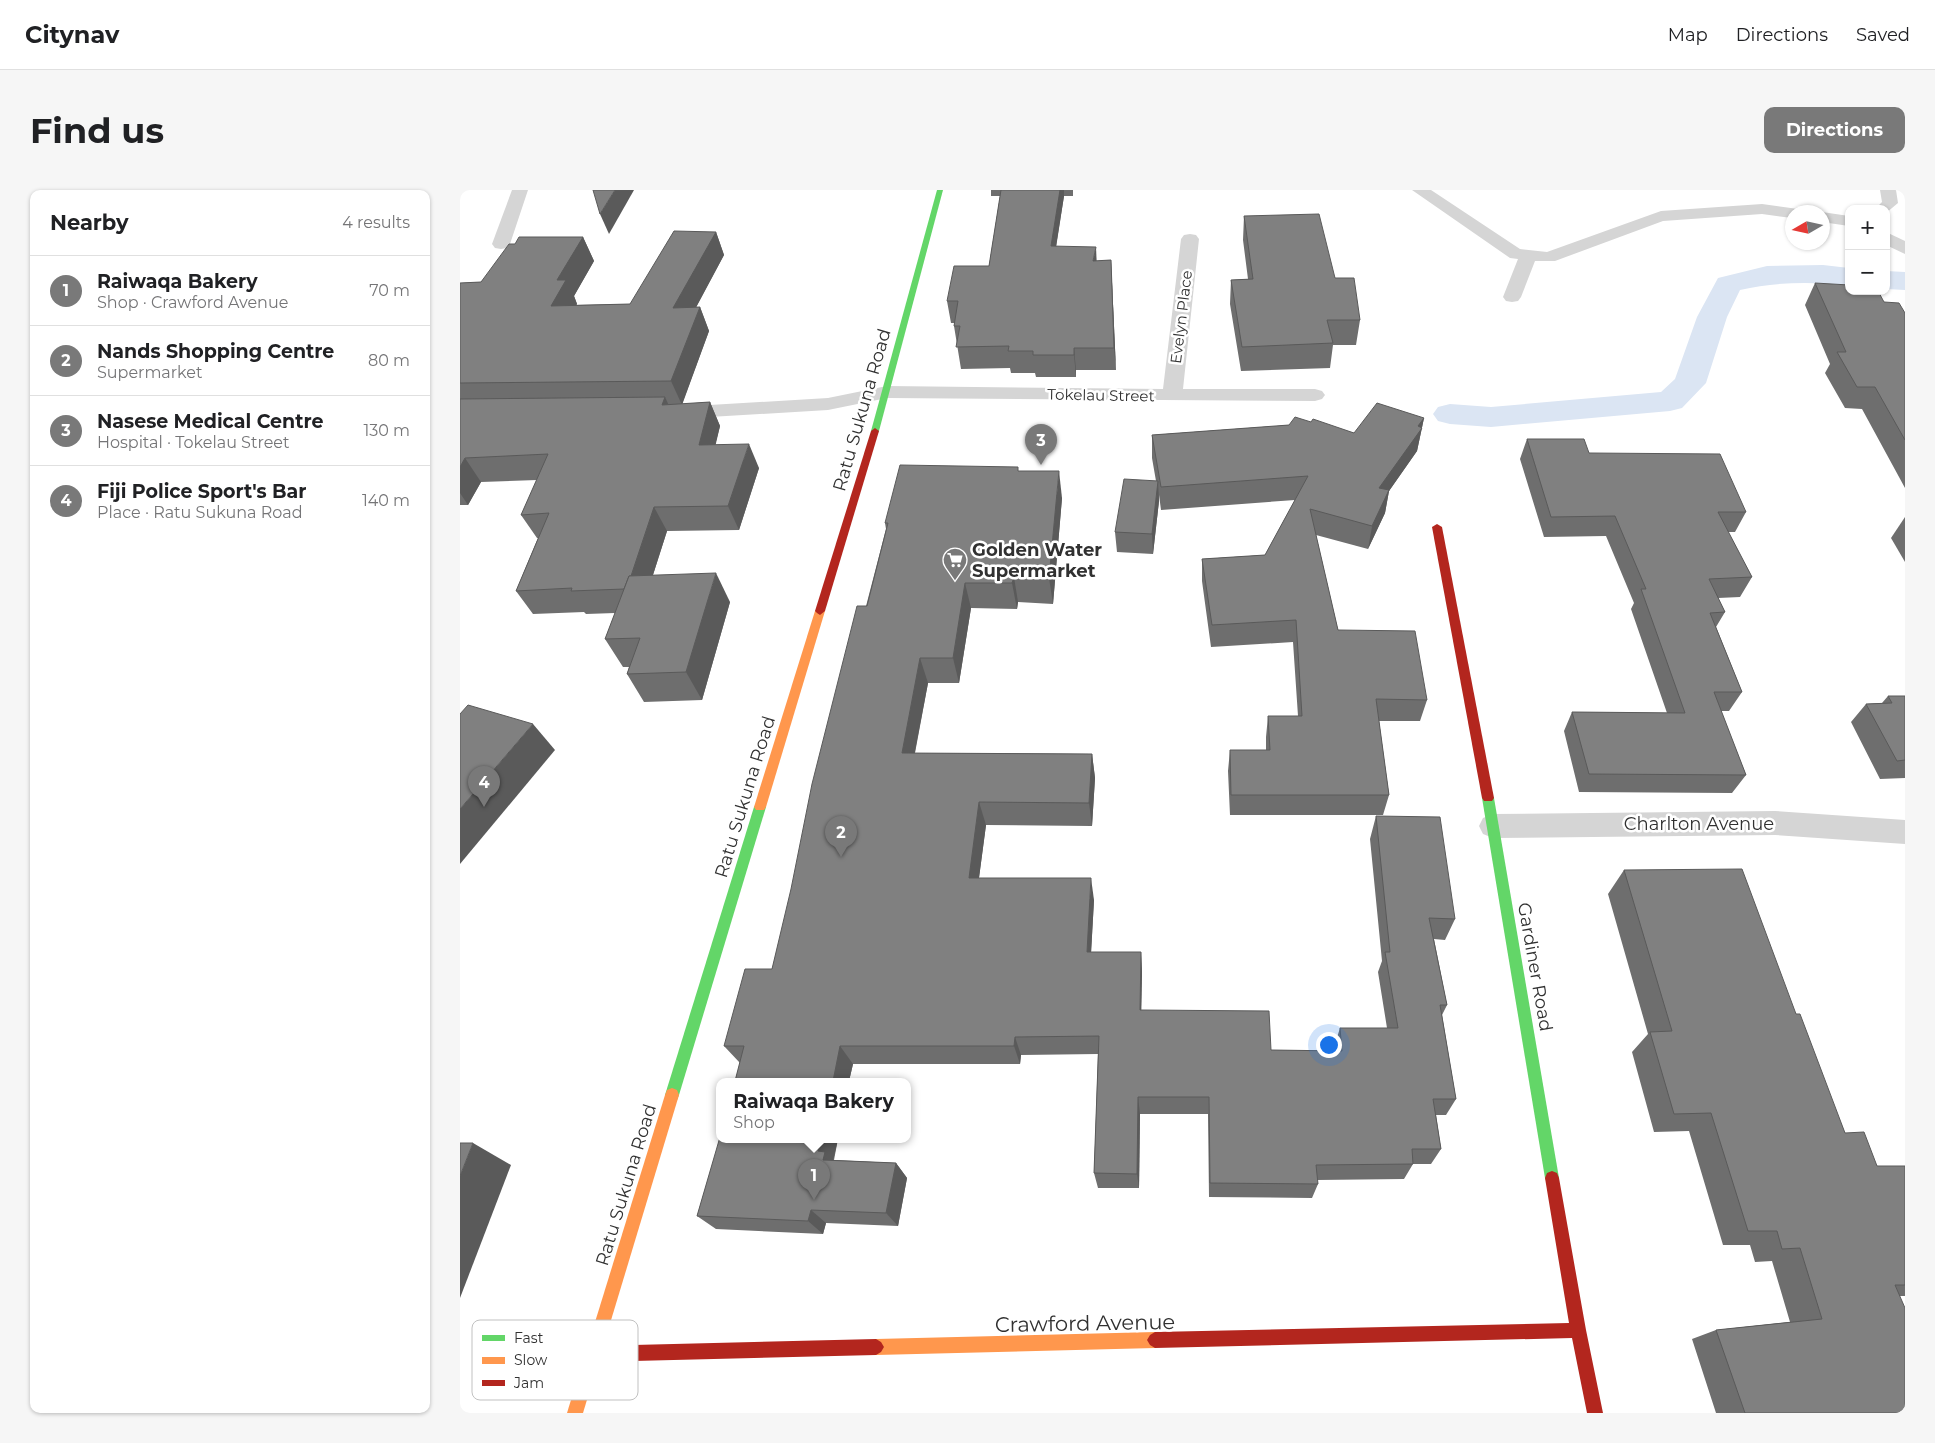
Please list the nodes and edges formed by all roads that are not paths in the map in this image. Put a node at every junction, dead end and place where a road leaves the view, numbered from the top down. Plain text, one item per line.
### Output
1 (520, 190) edge
2 (940, 190) edge
3 (1420, 190) edge
4 (1888, 190) edge
5 (1887, 205) edge
6 (1785, 212) edge
7 (1830, 218) edge
8 (1845, 220) edge
9 (1190, 239) dead end
10 (1890, 240) edge
11 (501, 244) dead end
12 (1905, 249) edge
13 (1528, 255) junction
14 (1512, 297) dead end
15 (887, 392) junction
16 (1315, 395) dead end
17 (1172, 396) junction
18 (655, 413) edge
19 (1437, 527) dead end
20 (1493, 826) junction
21 (1905, 832) edge
22 (603, 1320) edge
23 (1578, 1330) junction
24 (638, 1353) edge
25 (580, 1400) edge
26 (576, 1413) edge
27 (1595, 1413) edge

1 - 11 street
2 - 15 main road, Ratu Sukuna Road
3 - 13 street
4 - 5 street
6 - 13 street
7 - 8 street
9 - 17 street, Evelyn Place
10 - 12 street
13 - 14 street
15 - 17 street, Tokelau Street
15 - 18 street, Tokelau Street
15 - 22 main road, Ratu Sukuna Road
16 - 17 street, Tokelau Street
19 - 20 main road, Gardiner Road
20 - 21 street, Charlton Avenue
20 - 23 main road, Gardiner Road
23 - 24 main road, Crawford Avenue
23 - 27 main road, Gardiner Road
25 - 26 main road, Ratu Sukuna Road

